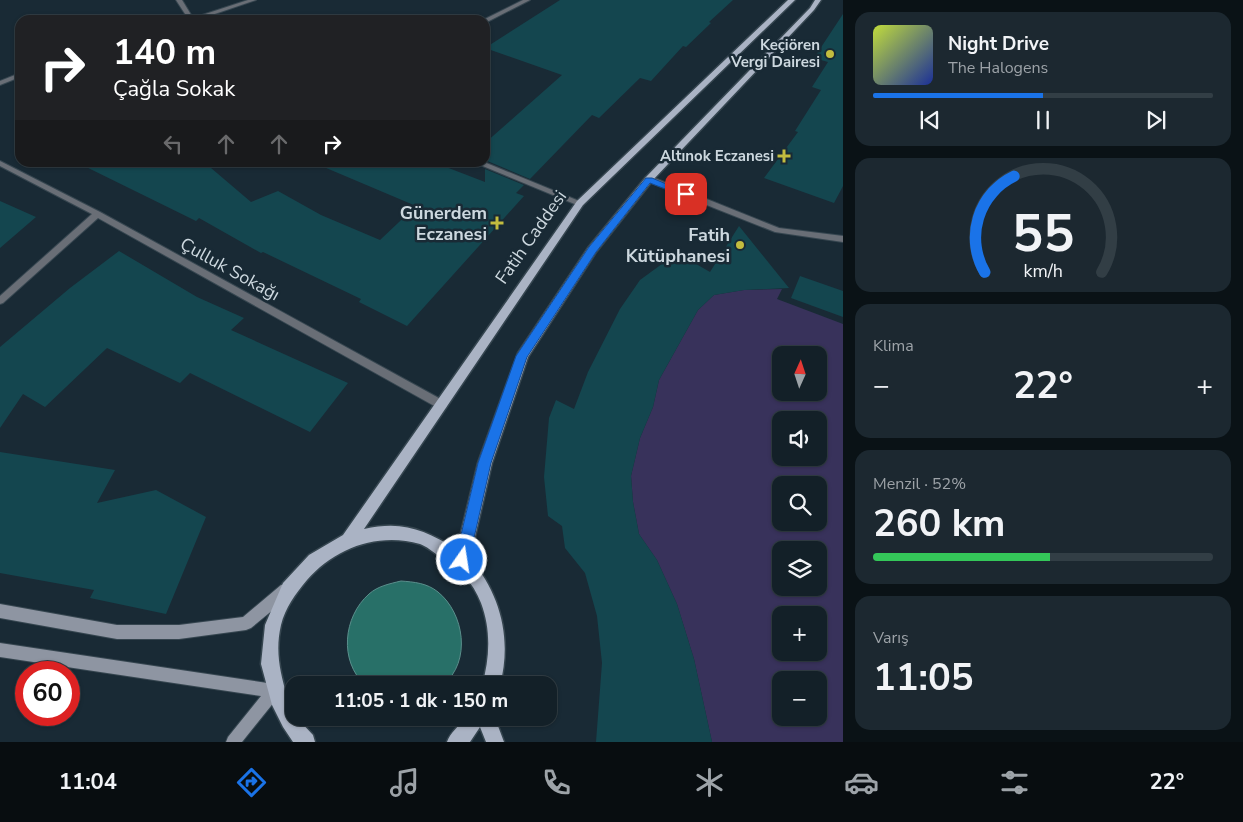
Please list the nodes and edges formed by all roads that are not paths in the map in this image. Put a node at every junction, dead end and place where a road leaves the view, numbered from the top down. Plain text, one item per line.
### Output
1 (179, 0) edge
2 (253, 0) edge
3 (527, 0) edge
4 (792, 0) edge
5 (818, 0) edge
6 (189, 15) edge
7 (207, 15) edge
8 (490, 18) edge
9 (15, 77) edge
10 (0, 83) edge
11 (0, 163) edge
12 (489, 167) edge
13 (649, 179) junction
14 (580, 202) junction
15 (97, 214) junction
16 (843, 239) edge
17 (0, 301) edge
18 (442, 406) junction
19 (349, 538) junction
20 (462, 560) junction
21 (290, 586) junction
22 (0, 611) edge
23 (0, 650) edge
24 (494, 676) edge
25 (274, 691) junction
26 (470, 726) edge
27 (489, 726) edge
28 (234, 742) edge
29 (306, 742) edge
30 (456, 742) edge
31 (495, 742) edge

1 - 6 street
2 - 7 street
3 - 8 street
4 - 14 main road, Fatih Caddesi
5 - 13 main road
9 - 10 street
11 - 15 street, Çulluk Sokağı
12 - 14 street
13 - 16 street
13 - 20 main road
14 - 18 main road, Fatih Caddesi
15 - 17 street
15 - 18 street, Çulluk Sokağı
18 - 19 main road, Fatih Caddesi
19 - 20 main road
19 - 21 main road
20 - 24 main road
21 - 22 main road
21 - 25 main road
23 - 25 main road
25 - 28 main road
25 - 29 main road
26 - 30 main road
27 - 31 main road

